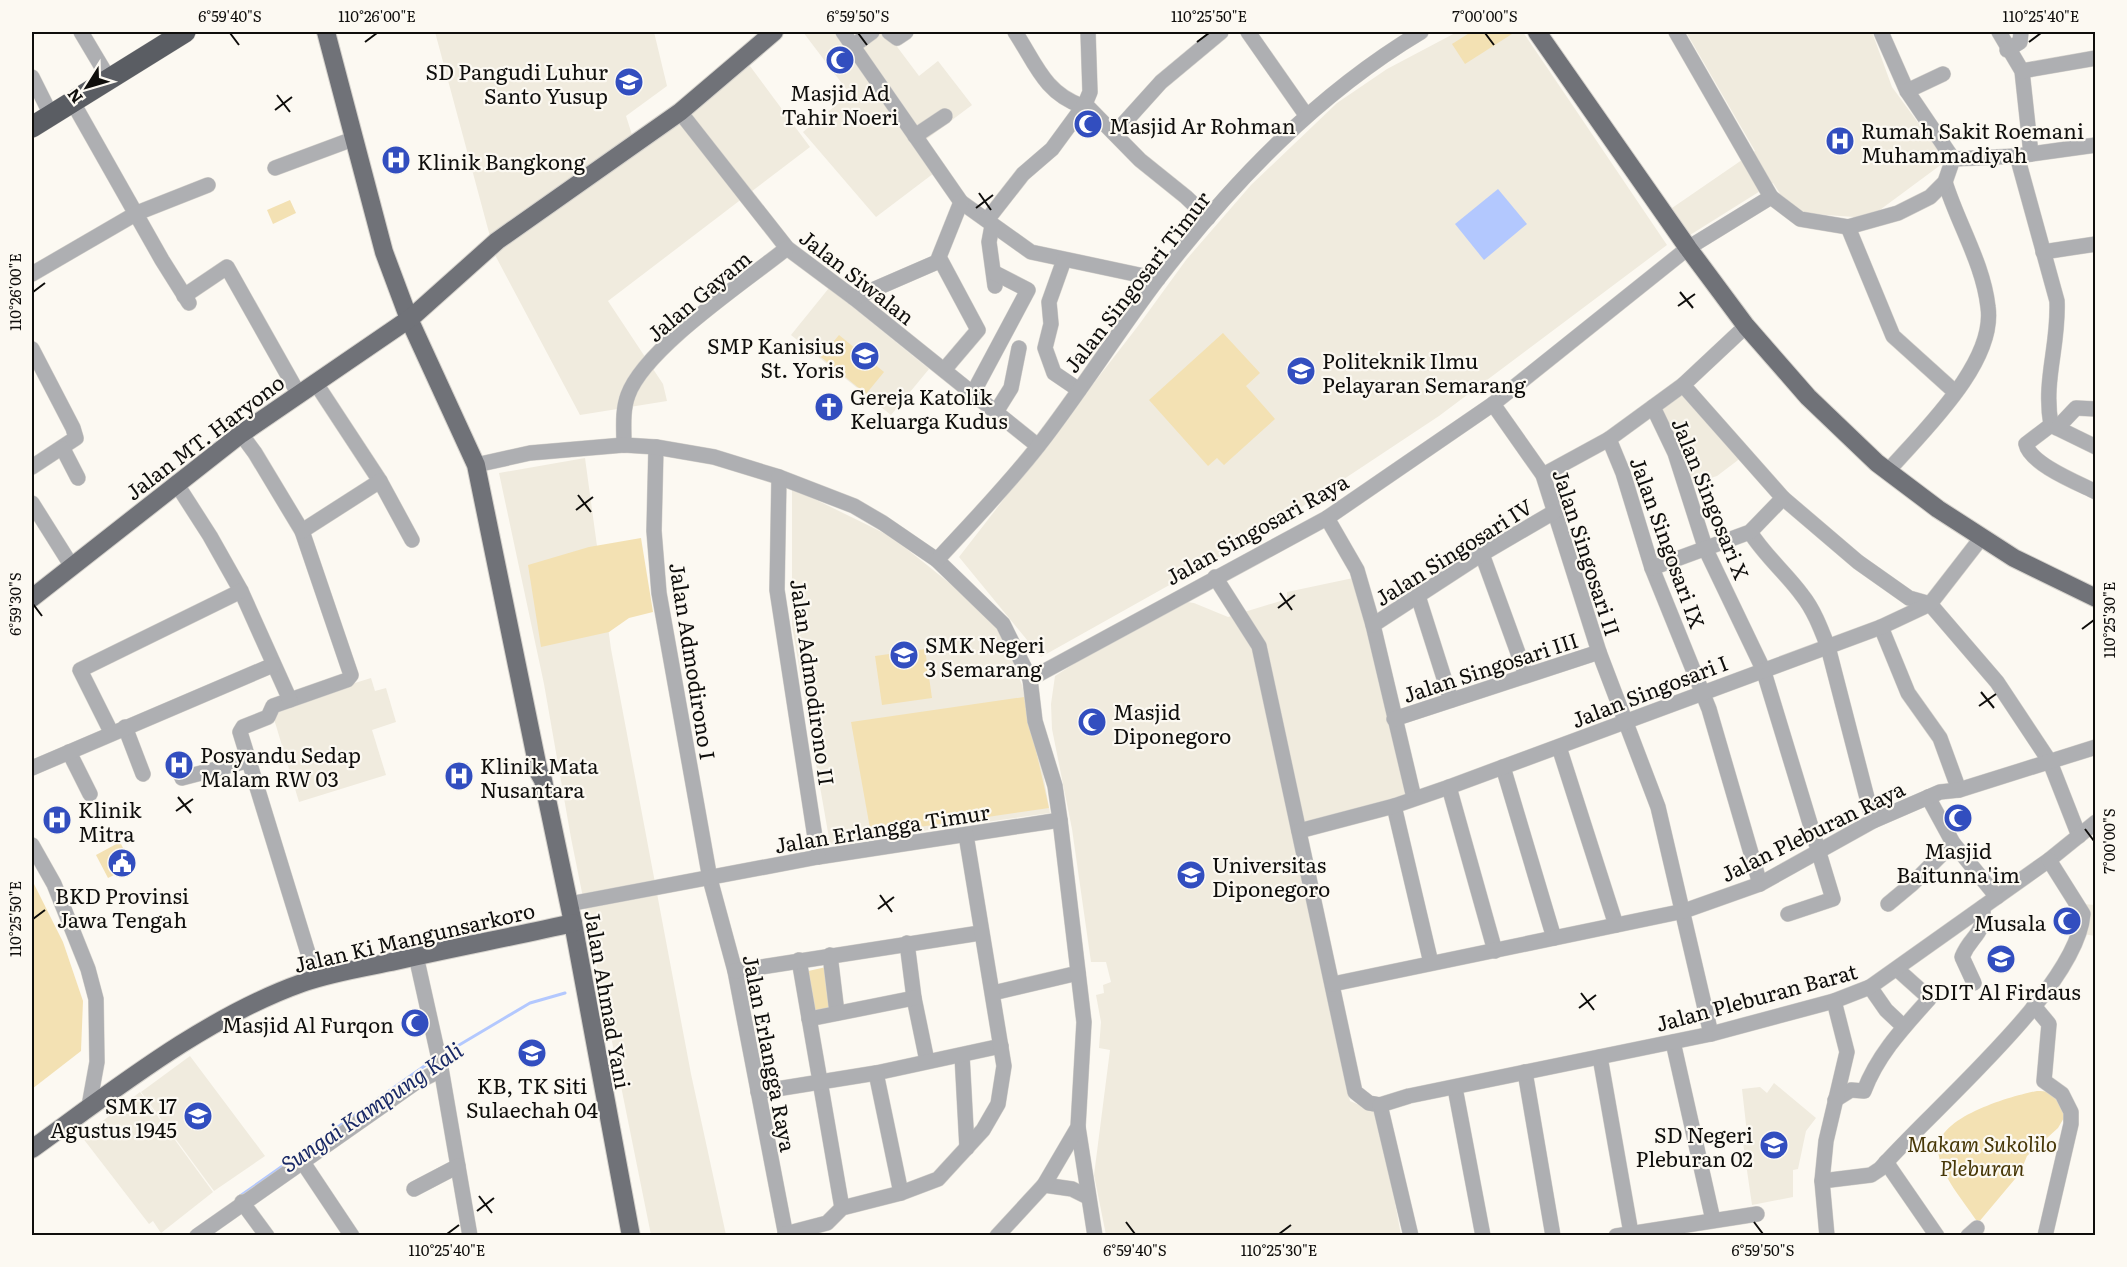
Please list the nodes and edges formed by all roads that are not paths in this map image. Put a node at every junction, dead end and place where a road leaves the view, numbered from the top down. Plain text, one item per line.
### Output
1 (81, 32) edge
2 (185, 32) edge
3 (326, 32) edge
4 (774, 32) edge
5 (843, 32) edge
6 (872, 32) edge
7 (889, 32) edge
8 (906, 32) edge
9 (1015, 32) edge
10 (1088, 32) edge
11 (1221, 32) edge
12 (1248, 32) edge
13 (1421, 32) edge
14 (1537, 32) edge
15 (1676, 32) edge
16 (1881, 32) edge
17 (1999, 32) edge
18 (2020, 32) edge
19 (853, 46) junction
20 (2007, 50) junction
21 (2096, 58) edge
22 (2022, 71) junction
23 (1943, 74) dead end
24 (32, 77) edge
25 (109, 79) junction
26 (1907, 91) junction
27 (72, 101) junction
28 (1083, 105) junction
29 (680, 112) junction
30 (51, 114) junction
31 (1306, 115) junction
32 (945, 116) dead end
33 (32, 127) edge
34 (1115, 133) junction
35 (915, 136) junction
36 (353, 140) junction
37 (2096, 145) edge
38 (2024, 155) junction
39 (1953, 159) junction
40 (275, 168) dead end
41 (1945, 182) junction
42 (208, 185) dead end
43 (1771, 197) junction
44 (961, 202) junction
45 (137, 213) junction
46 (1208, 219) junction
47 (990, 223) junction
48 (1848, 227) junction
49 (2096, 244) edge
50 (1688, 248) junction
51 (787, 249) junction
52 (2043, 252) junction
53 (940, 259) junction
54 (1064, 260) junction
55 (32, 274) edge
56 (1158, 279) junction
57 (854, 298) junction
58 (409, 320) junction
59 (1746, 326) junction
60 (1019, 348) dead end
61 (32, 349) edge
62 (944, 370) junction
63 (315, 382) junction
64 (1683, 386) junction
65 (1079, 390) junction
66 (1956, 392) junction
67 (298, 393) junction
68 (973, 393) junction
69 (1493, 404) junction
70 (1653, 407) junction
71 (2096, 409) edge
72 (996, 412) junction
73 (2054, 426) junction
74 (241, 434) junction
75 (1609, 440) junction
76 (624, 446) junction
77 (1038, 446) junction
78 (656, 447) junction
79 (2096, 447) edge
80 (63, 449) junction
81 (475, 463) junction
82 (32, 467) edge
83 (1888, 471) junction
84 (1543, 475) junction
85 (779, 477) junction
86 (78, 478) dead end
87 (380, 481) junction
88 (176, 483) junction
89 (2096, 492) edge
90 (1784, 498) junction
91 (1554, 512) junction
92 (34, 513) edge
93 (1327, 518) junction
94 (302, 531) junction
95 (1750, 532) junction
96 (1982, 537) junction
97 (412, 540) dead end
98 (1707, 550) junction
99 (1482, 554) junction
100 (937, 560) junction
101 (71, 565) junction
102 (1652, 568) junction
103 (1215, 577) junction
104 (241, 591) junction
105 (1418, 596) junction
106 (32, 598) edge
107 (2096, 598) edge
108 (1930, 604) junction
109 (1373, 625) junction
110 (1881, 627) junction
111 (1828, 647) junction
112 (1599, 652) junction
113 (273, 665) junction
114 (1763, 669) junction
115 (1526, 675) junction
116 (1030, 679) junction
117 (1703, 692) junction
118 (290, 700) junction
119 (1452, 700) junction
120 (1394, 719) junction
121 (1627, 722) junction
122 (118, 730) junction
123 (1559, 747) junction
124 (2096, 747) edge
125 (69, 752) junction
126 (247, 760) junction
127 (2050, 762) junction
128 (1503, 767) junction
129 (32, 768) edge
130 (143, 774) dead end
131 (182, 778) dead end
132 (1449, 787) junction
133 (1959, 790) junction
134 (90, 794) dead end
135 (1928, 797) junction
136 (1414, 798) junction
137 (1394, 806) junction
138 (1060, 820) junction
139 (1874, 821) junction
140 (2096, 822) edge
141 (1299, 831) junction
142 (966, 835) junction
143 (2079, 836) junction
144 (1953, 843) junction
145 (32, 844) edge
146 (1818, 852) junction
147 (818, 857) junction
148 (2049, 860) junction
149 (710, 879) junction
150 (1760, 884) junction
151 (1997, 897) junction
152 (1888, 904) dead end
153 (565, 905) junction
154 (1983, 907) junction
155 (1684, 911) junction
156 (1788, 914) dead end
157 (569, 924) junction
158 (1616, 926) junction
159 (980, 933) junction
160 (1554, 938) junction
161 (907, 943) junction
162 (1495, 951) junction
163 (830, 955) junction
164 (416, 956) junction
165 (799, 960) junction
166 (1431, 963) junction
167 (1898, 970) junction
168 (735, 971) junction
169 (1078, 973) junction
170 (316, 979) junction
171 (1974, 983) dead end
172 (1333, 984) junction
173 (1870, 987) junction
174 (993, 993) junction
175 (914, 998) junction
176 (1834, 1001) junction
177 (2034, 1006) junction
178 (837, 1013) junction
179 (809, 1019) junction
180 (1904, 1027) junction
181 (1711, 1034) junction
182 (1673, 1042) junction
183 (1001, 1046) junction
184 (962, 1055) junction
185 (1600, 1057) junction
186 (927, 1061) junction
187 (441, 1068) junction
188 (1525, 1072) junction
189 (876, 1073) junction
190 (819, 1082) junction
191 (1455, 1088) junction
192 (758, 1092) junction
193 (1835, 1100) junction
194 (1380, 1105) junction
195 (89, 1106) junction
196 (1078, 1127) junction
197 (967, 1148) junction
198 (32, 1149) edge
199 (302, 1161) junction
200 (1886, 1162) junction
201 (458, 1166) junction
202 (1822, 1180) junction
203 (1044, 1185) junction
204 (414, 1189) dead end
205 (901, 1193) junction
206 (1088, 1197) junction
207 (242, 1202) junction
208 (842, 1208) junction
209 (1756, 1214) dead end
210 (1713, 1220) junction
211 (1624, 1234) edge
212 (785, 1235) edge
213 (197, 1236) edge
214 (267, 1236) edge
215 (352, 1236) edge
216 (470, 1236) edge
217 (622, 1236) edge
218 (630, 1236) edge
219 (997, 1236) edge
220 (1095, 1236) edge
221 (1411, 1236) edge
222 (1483, 1236) edge
223 (1553, 1236) edge
224 (1827, 1236) edge
225 (1937, 1236) edge
226 (2045, 1236) edge

1 - 25 street
2 - 25 highway
3 - 36 main road, Jalan Ahmad Yani
4 - 29 main road, Jalan MT. Haryono
5 - 19 street
6 - 19 street
7 - 8 street
9 - 28 street
10 - 28 street
11 - 34 street
12 - 31 street
13 - 31 street, Jalan Singosari Timur
14 - 50 main road
15 - 43 street
16 - 26 street
17 - 20 street
18 - 20 street
19 - 35 street
20 - 22 street
21 - 22 street
22 - 38 street
23 - 26 street
24 - 30 street
25 - 27 highway
26 - 39 street
27 - 30 highway
27 - 45 street
28 - 34 street
28 - 47 street
29 - 51 street, Jalan Siwalan
29 - 58 main road, Jalan MT. Haryono
30 - 33 highway
31 - 46 street, Jalan Singosari Timur
32 - 35 street
34 - 46 street
35 - 44 street
36 - 40 street
36 - 58 main road, Jalan Ahmad Yani
37 - 38 street
38 - 39 street
38 - 52 street
39 - 41 street
41 - 48 street
41 - 66 street
42 - 45 street
43 - 48 street
43 - 50 street, Jalan Singosari Raya
44 - 47 street
44 - 53 street
45 - 55 street
45 - 67 street
46 - 56 street, Jalan Singosari Timur
47 - 54 street
47 - 68 street
48 - 66 street
49 - 52 street
50 - 59 main road
50 - 69 street, Jalan Singosari Raya
51 - 57 street, Jalan Siwalan
51 - 76 street, Jalan Gayam
52 - 73 street
53 - 57 street
53 - 62 street
54 - 56 street
54 - 65 street
56 - 65 street, Jalan Singosari Timur
57 - 62 street, Jalan Siwalan
58 - 63 main road, Jalan MT. Haryono
58 - 81 main road, Jalan Ahmad Yani
59 - 64 street
59 - 83 main road
60 - 72 street
61 - 80 street
62 - 68 street, Jalan Siwalan
63 - 67 main road, Jalan MT. Haryono
63 - 87 street
64 - 70 street
64 - 90 street
65 - 77 street, Jalan Singosari Timur
66 - 83 street
67 - 74 main road, Jalan MT. Haryono
68 - 72 street, Jalan Siwalan
69 - 84 street, Jalan Singosari II
69 - 93 street, Jalan Singosari Raya
70 - 75 street
70 - 98 street, Jalan Singosari X
71 - 73 street
72 - 77 street, Jalan Siwalan
73 - 79 street
73 - 89 street
74 - 88 main road, Jalan MT. Haryono
74 - 94 street
75 - 84 street
75 - 102 street, Jalan Singosari IX
76 - 78 street
76 - 81 street
77 - 100 street, Jalan Singosari Timur
78 - 85 street
78 - 149 street, Jalan Admodirono I
80 - 82 street
80 - 86 street
81 - 153 main road, Jalan Ahmad Yani
83 - 96 main road
84 - 91 street, Jalan Singosari II
85 - 100 street
85 - 147 street, Jalan Admodirono II
87 - 94 street
87 - 97 street
88 - 101 main road, Jalan MT. Haryono
88 - 104 street
90 - 95 street
90 - 108 street
91 - 99 street, Jalan Singosari IV
91 - 112 street, Jalan Singosari II
92 - 101 street
93 - 103 street, Jalan Singosari Raya
93 - 109 street
94 - 118 street
95 - 98 street
95 - 111 street
96 - 107 main road
96 - 108 street, Jalan Singosari I
98 - 102 street
98 - 114 street, Jalan Singosari X
99 - 105 street, Jalan Singosari IV
99 - 115 street
100 - 116 street
101 - 106 main road, Jalan MT. Haryono
102 - 117 street, Jalan Singosari IX
103 - 116 street, Jalan Singosari Raya
103 - 141 street
104 - 113 street
104 - 122 street
105 - 109 street, Jalan Singosari IV
105 - 119 street
108 - 110 street, Jalan Singosari I
108 - 127 street
109 - 120 street
110 - 111 street, Jalan Singosari I
110 - 133 street
111 - 114 street, Jalan Singosari I
111 - 139 street
112 - 115 street, Jalan Singosari III
112 - 121 street, Jalan Singosari II
113 - 118 street
113 - 122 street
114 - 117 street, Jalan Singosari I
114 - 146 street, Jalan Singosari X
115 - 119 street, Jalan Singosari III
116 - 138 street
117 - 121 street, Jalan Singosari I
117 - 150 street, Jalan Singosari IX
118 - 126 street
119 - 120 street, Jalan Singosari III
120 - 136 street
121 - 123 street, Jalan Singosari I
121 - 155 street, Jalan Singosari II
122 - 125 street
122 - 130 street
123 - 128 street, Jalan Singosari I
123 - 158 street
124 - 127 street, Jalan Pleburan Raya
125 - 129 street
125 - 134 street
126 - 131 street
126 - 170 street
127 - 133 street, Jalan Pleburan Raya
127 - 143 street
128 - 132 street, Jalan Singosari I
128 - 160 street
132 - 136 street, Jalan Singosari I
132 - 162 street
133 - 135 street, Jalan Pleburan Raya
135 - 139 street, Jalan Pleburan Raya
135 - 144 street
136 - 137 street, Jalan Singosari I
137 - 141 street, Jalan Singosari I
137 - 166 street
138 - 142 street, Jalan Erlangga Timur
138 - 169 street
139 - 146 street, Jalan Pleburan Raya
140 - 143 street, Jalan Pleburan Barat
141 - 172 street
142 - 147 street, Jalan Erlangga Timur
142 - 159 street
143 - 148 street, Jalan Pleburan Barat
144 - 151 street
144 - 152 street
145 - 195 street
146 - 150 street, Jalan Pleburan Raya
146 - 156 street, Jalan Singosari X
147 - 149 street, Jalan Erlangga Timur
148 - 151 street, Jalan Pleburan Barat
148 - 177 street
149 - 153 street, Jalan Erlangga Timur
149 - 168 street, Jalan Erlangga Raya
150 - 155 street, Jalan Pleburan Raya
151 - 154 street, Jalan Pleburan Barat
153 - 157 main road, Jalan Ahmad Yani
154 - 167 street, Jalan Pleburan Barat
154 - 171 street
155 - 158 street, Jalan Pleburan Raya
155 - 181 street, Jalan Singosari II
157 - 164 main road, Jalan Ki Mangunsarkoro
157 - 217 main road, Jalan Ahmad Yani
157 - 218 main road, Jalan Ahmad Yani
158 - 160 street, Jalan Pleburan Raya
159 - 161 street
159 - 174 street
160 - 162 street, Jalan Pleburan Raya
161 - 163 street
161 - 175 street
162 - 166 street, Jalan Pleburan Raya
163 - 165 street
163 - 178 street
164 - 170 main road, Jalan Ki Mangunsarkoro
164 - 187 street
165 - 168 street
165 - 179 street
166 - 172 street, Jalan Pleburan Raya
167 - 173 street, Jalan Pleburan Barat
167 - 180 street
168 - 192 street, Jalan Erlangga Raya
169 - 174 street
169 - 196 street
170 - 195 main road, Jalan Ki Mangunsarkoro
172 - 194 street
173 - 176 street, Jalan Pleburan Barat
173 - 180 street
174 - 183 street
175 - 178 street
175 - 186 street
176 - 181 street, Jalan Pleburan Barat
176 - 193 street
177 - 200 street
177 - 226 street
178 - 179 street
179 - 190 street
180 - 193 street
181 - 182 street, Jalan Pleburan Barat
182 - 185 street, Jalan Pleburan Barat
182 - 210 street
183 - 184 street
183 - 197 street
184 - 186 street
184 - 197 street
185 - 188 street, Jalan Pleburan Barat
185 - 211 street
186 - 189 street
187 - 199 street
187 - 201 street
188 - 191 street, Jalan Pleburan Barat
188 - 223 street
189 - 190 street
189 - 205 street
190 - 192 street
190 - 208 street
191 - 194 street, Jalan Pleburan Barat
191 - 222 street
192 - 212 street, Jalan Erlangga Raya
193 - 202 street
194 - 221 street
195 - 198 main road, Jalan Ki Mangunsarkoro
196 - 203 street
196 - 206 street
197 - 205 street
199 - 207 street
199 - 215 street
200 - 202 street
200 - 225 street
201 - 204 street
201 - 216 street
202 - 224 street
203 - 206 street
203 - 219 street
205 - 208 street
206 - 220 street
207 - 213 street
207 - 214 street
208 - 212 street
209 - 210 street
210 - 211 street

